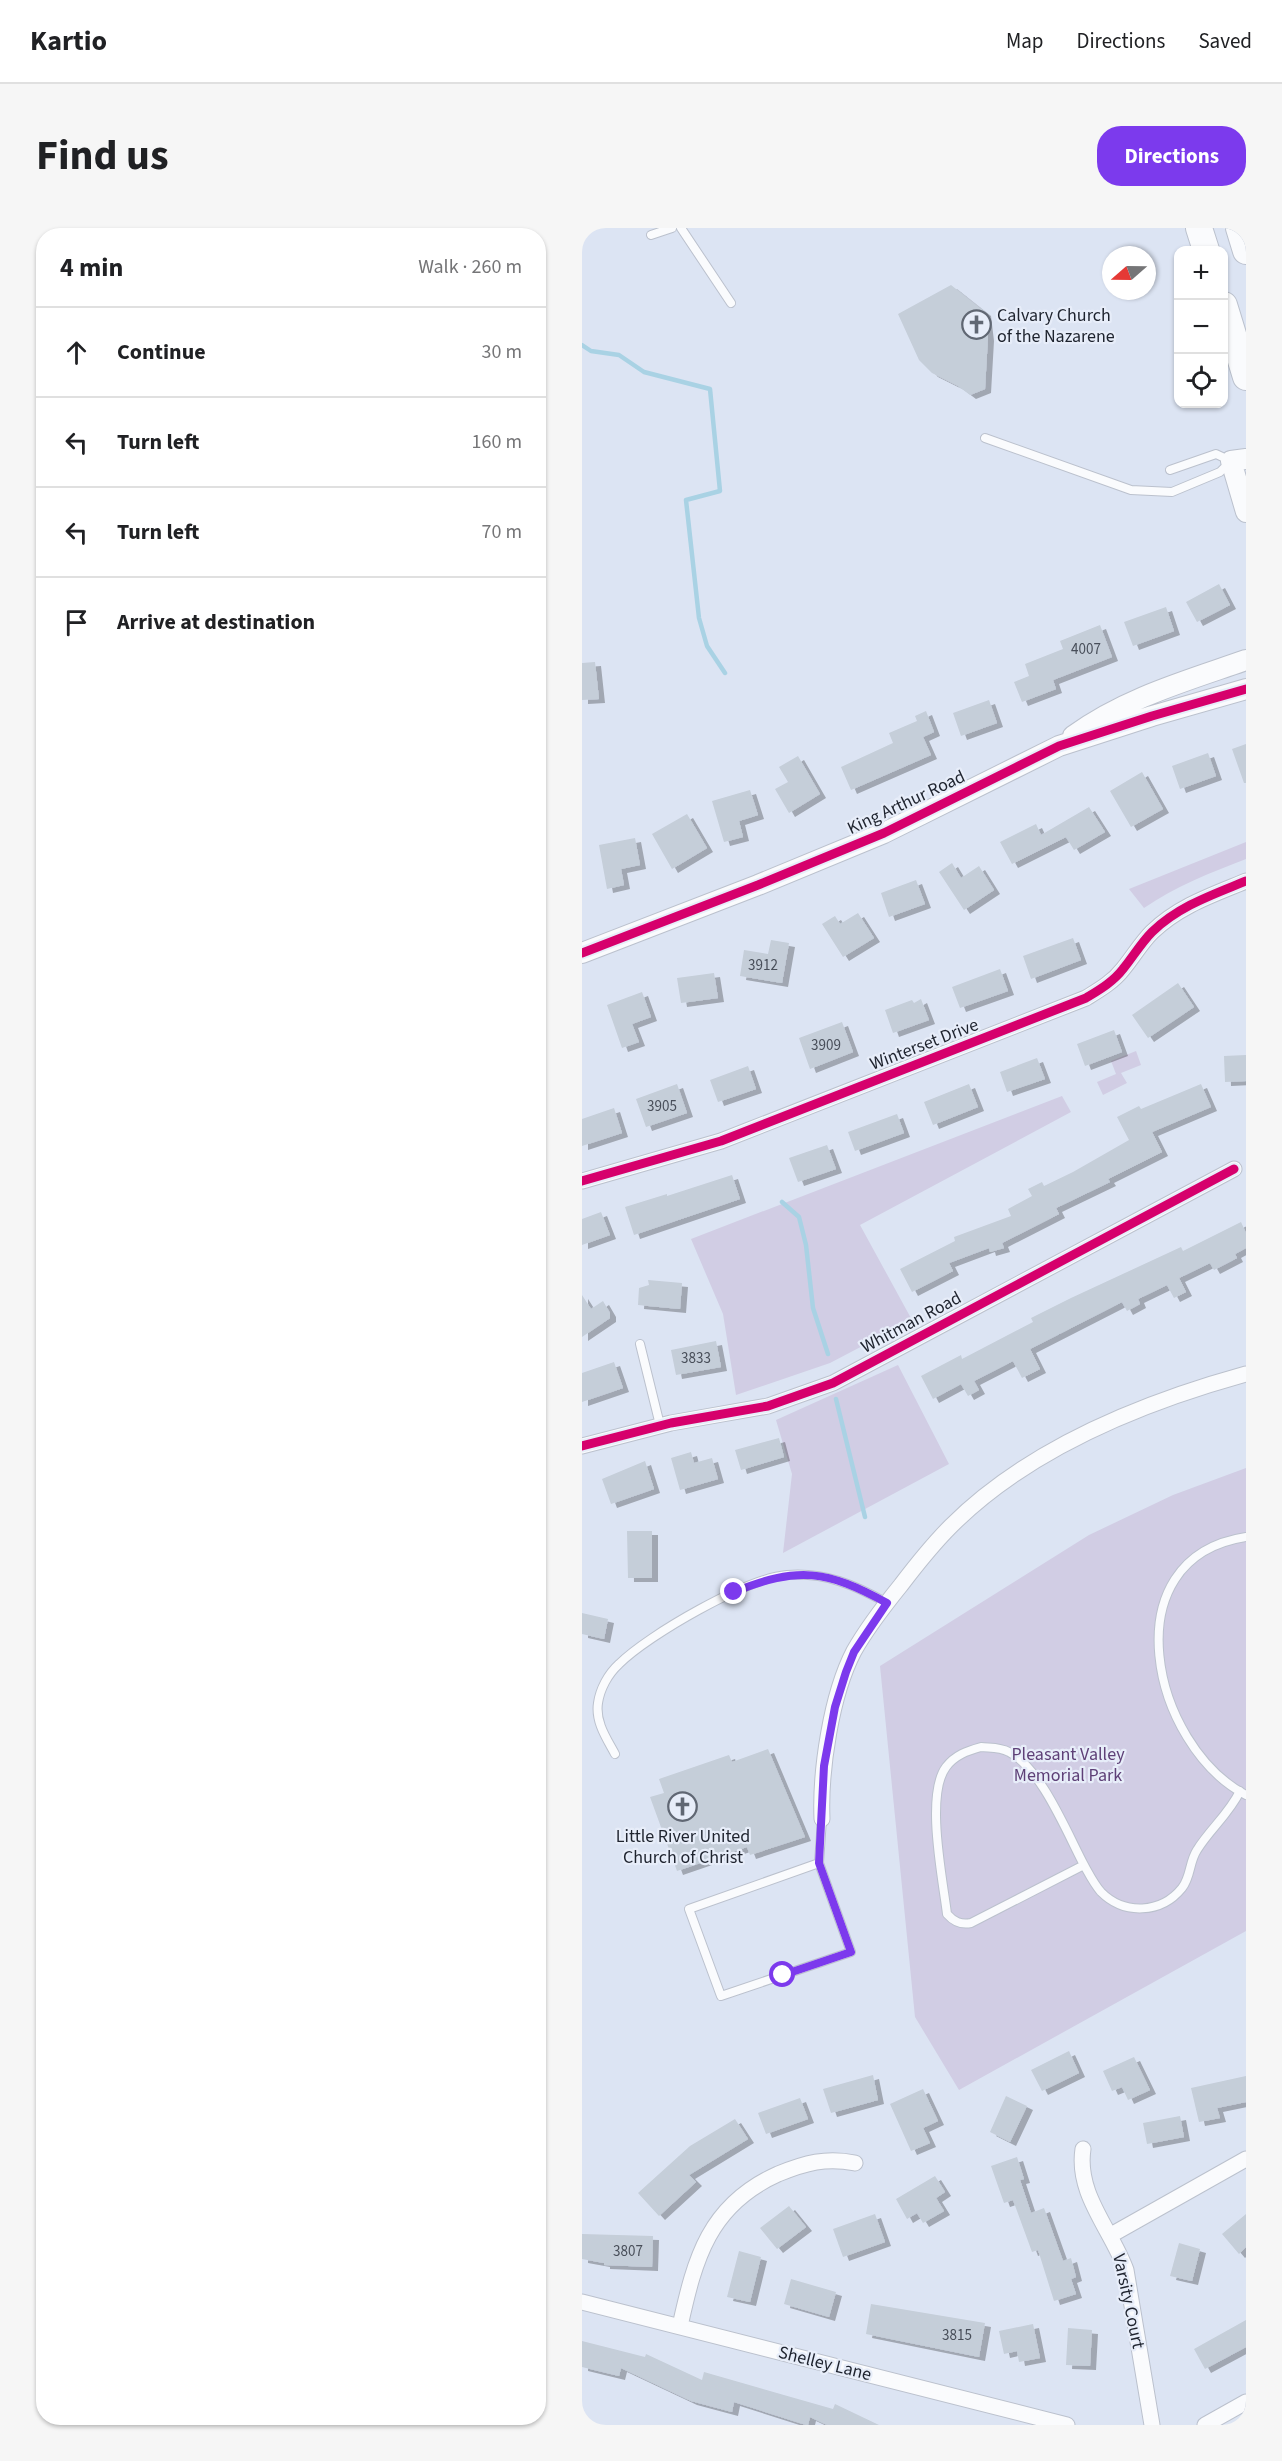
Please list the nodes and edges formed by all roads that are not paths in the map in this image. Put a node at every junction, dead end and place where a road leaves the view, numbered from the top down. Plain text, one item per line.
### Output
1 (672, 228) edge
2 (681, 228) edge
3 (1199, 228) edge
4 (1239, 228) edge
5 (651, 235) dead end
6 (1205, 246) edge
7 (1246, 252) edge
8 (731, 303) dead end
9 (1228, 318) edge
10 (1246, 377) edge
11 (985, 438) dead end
12 (1238, 460) edge
13 (1170, 470) dead end
14 (1246, 512) edge
15 (1246, 660) edge
16 (1246, 689) edge
17 (1059, 746) junction
18 (1246, 881) edge
19 (582, 953) edge
20 (1234, 1169) dead end
21 (582, 1181) edge
22 (640, 1344) dead end
23 (1246, 1374) edge
24 (660, 1425) junction
25 (582, 1446) edge
26 (1246, 1537) edge
27 (887, 1603) junction
28 (615, 1754) dead end
29 (1243, 1793) edge
30 (822, 1819) joint
31 (819, 1863) junction
32 (1084, 1865) junction
33 (1083, 2149) dead end
34 (1246, 2159) edge
35 (855, 2163) dead end
36 (1111, 2235) junction
37 (582, 2302) edge
38 (680, 2326) junction
39 (1246, 2402) edge
40 (1067, 2425) edge
41 (1152, 2425) edge
42 (1204, 2425) edge

1 - 5 lane
2 - 8 lane
3 - 6 main road
4 - 7 main road
9 - 10 main road
11 - 12 lane
12 - 13 lane
12 - 14 street
15 - 17 street, King Arthur Road
16 - 17 street, King Arthur Road
17 - 19 street, King Arthur Road
18 - 21 street, Winterset Drive
20 - 24 street, Whitman Road
22 - 24 lane
23 - 27 street
24 - 25 street, Whitman Road
26 - 29 lane
27 - 28 lane
27 - 30 street
29 - 32 lane
30 - 31 lane
31 - 31 lane
32 - 32 lane
33 - 36 street, Varsity Court
34 - 36 street
35 - 38 street
36 - 41 street, Varsity Court
37 - 38 street, Shelley Lane
38 - 40 street, Shelley Lane
39 - 42 street

